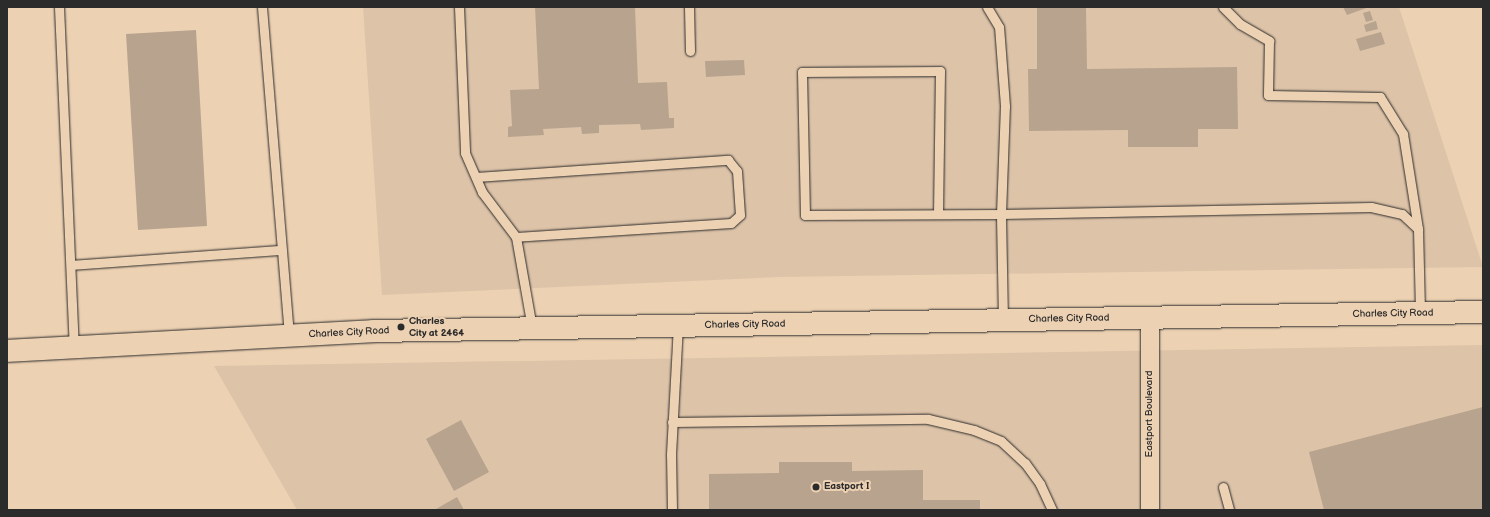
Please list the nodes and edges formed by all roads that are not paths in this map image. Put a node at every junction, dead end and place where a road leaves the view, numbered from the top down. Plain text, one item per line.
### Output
1 (60, 7) edge
2 (262, 7) edge
3 (459, 7) edge
4 (689, 7) edge
5 (987, 7) edge
6 (1223, 7) edge
7 (690, 51) dead end
8 (476, 178) junction
9 (938, 214) junction
10 (1001, 214) junction
11 (1418, 229) junction
12 (516, 237) junction
13 (281, 250) junction
14 (71, 265) junction
15 (1483, 312) edge
16 (1420, 313) junction
17 (1150, 318) junction
18 (1004, 320) junction
19 (678, 326) junction
20 (532, 328) junction
21 (289, 336) junction
22 (74, 347) junction
23 (7, 351) edge
24 (672, 422) junction
25 (1223, 487) dead end
26 (672, 510) edge
27 (1052, 510) edge
28 (1150, 510) edge
29 (1229, 510) edge

1 - 14 lane
2 - 13 lane
3 - 8 lane
4 - 7 lane
5 - 10 lane
6 - 11 lane
8 - 12 lane
8 - 12 lane
9 - 9 lane
9 - 10 lane
10 - 11 lane
10 - 18 lane
11 - 16 lane
12 - 20 lane
13 - 14 lane
13 - 21 lane
14 - 22 lane
15 - 16 main road, Charles City Road
16 - 17 main road, Charles City Road
17 - 18 main road, Charles City Road
17 - 28 street, Eastport Boulevard
18 - 19 main road, Charles City Road
19 - 20 main road, Charles City Road
19 - 24 lane
20 - 21 main road, Charles City Road
21 - 22 main road, Charles City Road
22 - 23 main road, Charles City Road
24 - 26 lane
24 - 27 lane
25 - 29 lane

